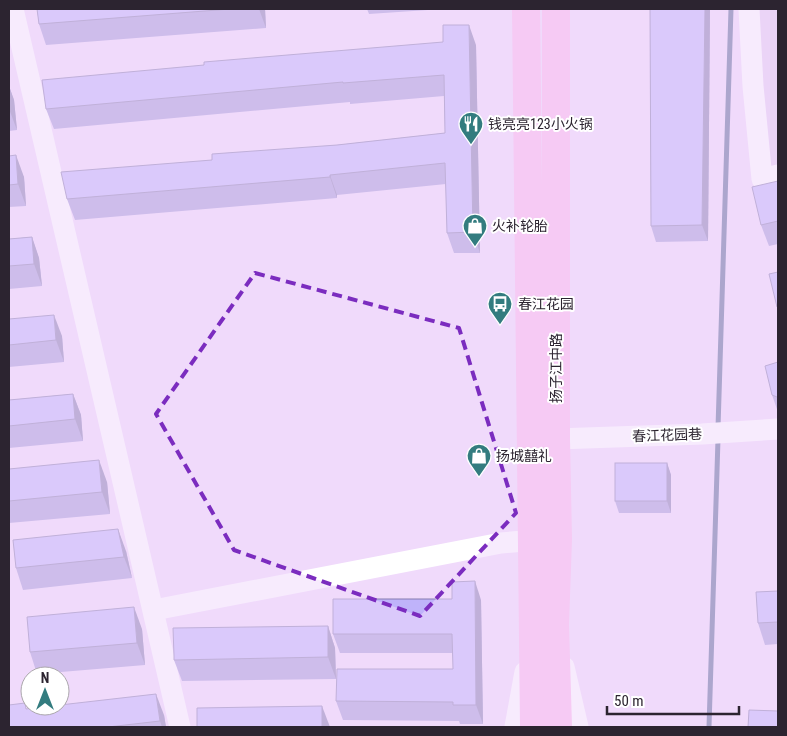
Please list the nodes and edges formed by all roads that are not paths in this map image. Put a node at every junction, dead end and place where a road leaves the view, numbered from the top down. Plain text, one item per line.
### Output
1 (13, 9) edge
2 (526, 9) edge
3 (556, 9) edge
4 (749, 9) edge
5 (778, 175) edge
6 (778, 429) edge
7 (556, 439) junction
8 (545, 539) junction
9 (154, 610) junction
10 (544, 626) junction
11 (180, 727) edge
12 (515, 727) edge
13 (534, 727) edge
14 (558, 727) edge
15 (578, 727) edge

1 - 9 street
2 - 8 main road, 扬子江中路
3 - 7 main road, 扬子江中路
4 - 5 street
6 - 7 street, 春江花园巷
7 - 8 main road, 扬子江中路
8 - 9 street
8 - 10 main road, 扬子江中路
9 - 11 street
10 - 12 street
10 - 13 main road, 扬子江中路
10 - 14 main road, 扬子江中路
10 - 15 street

